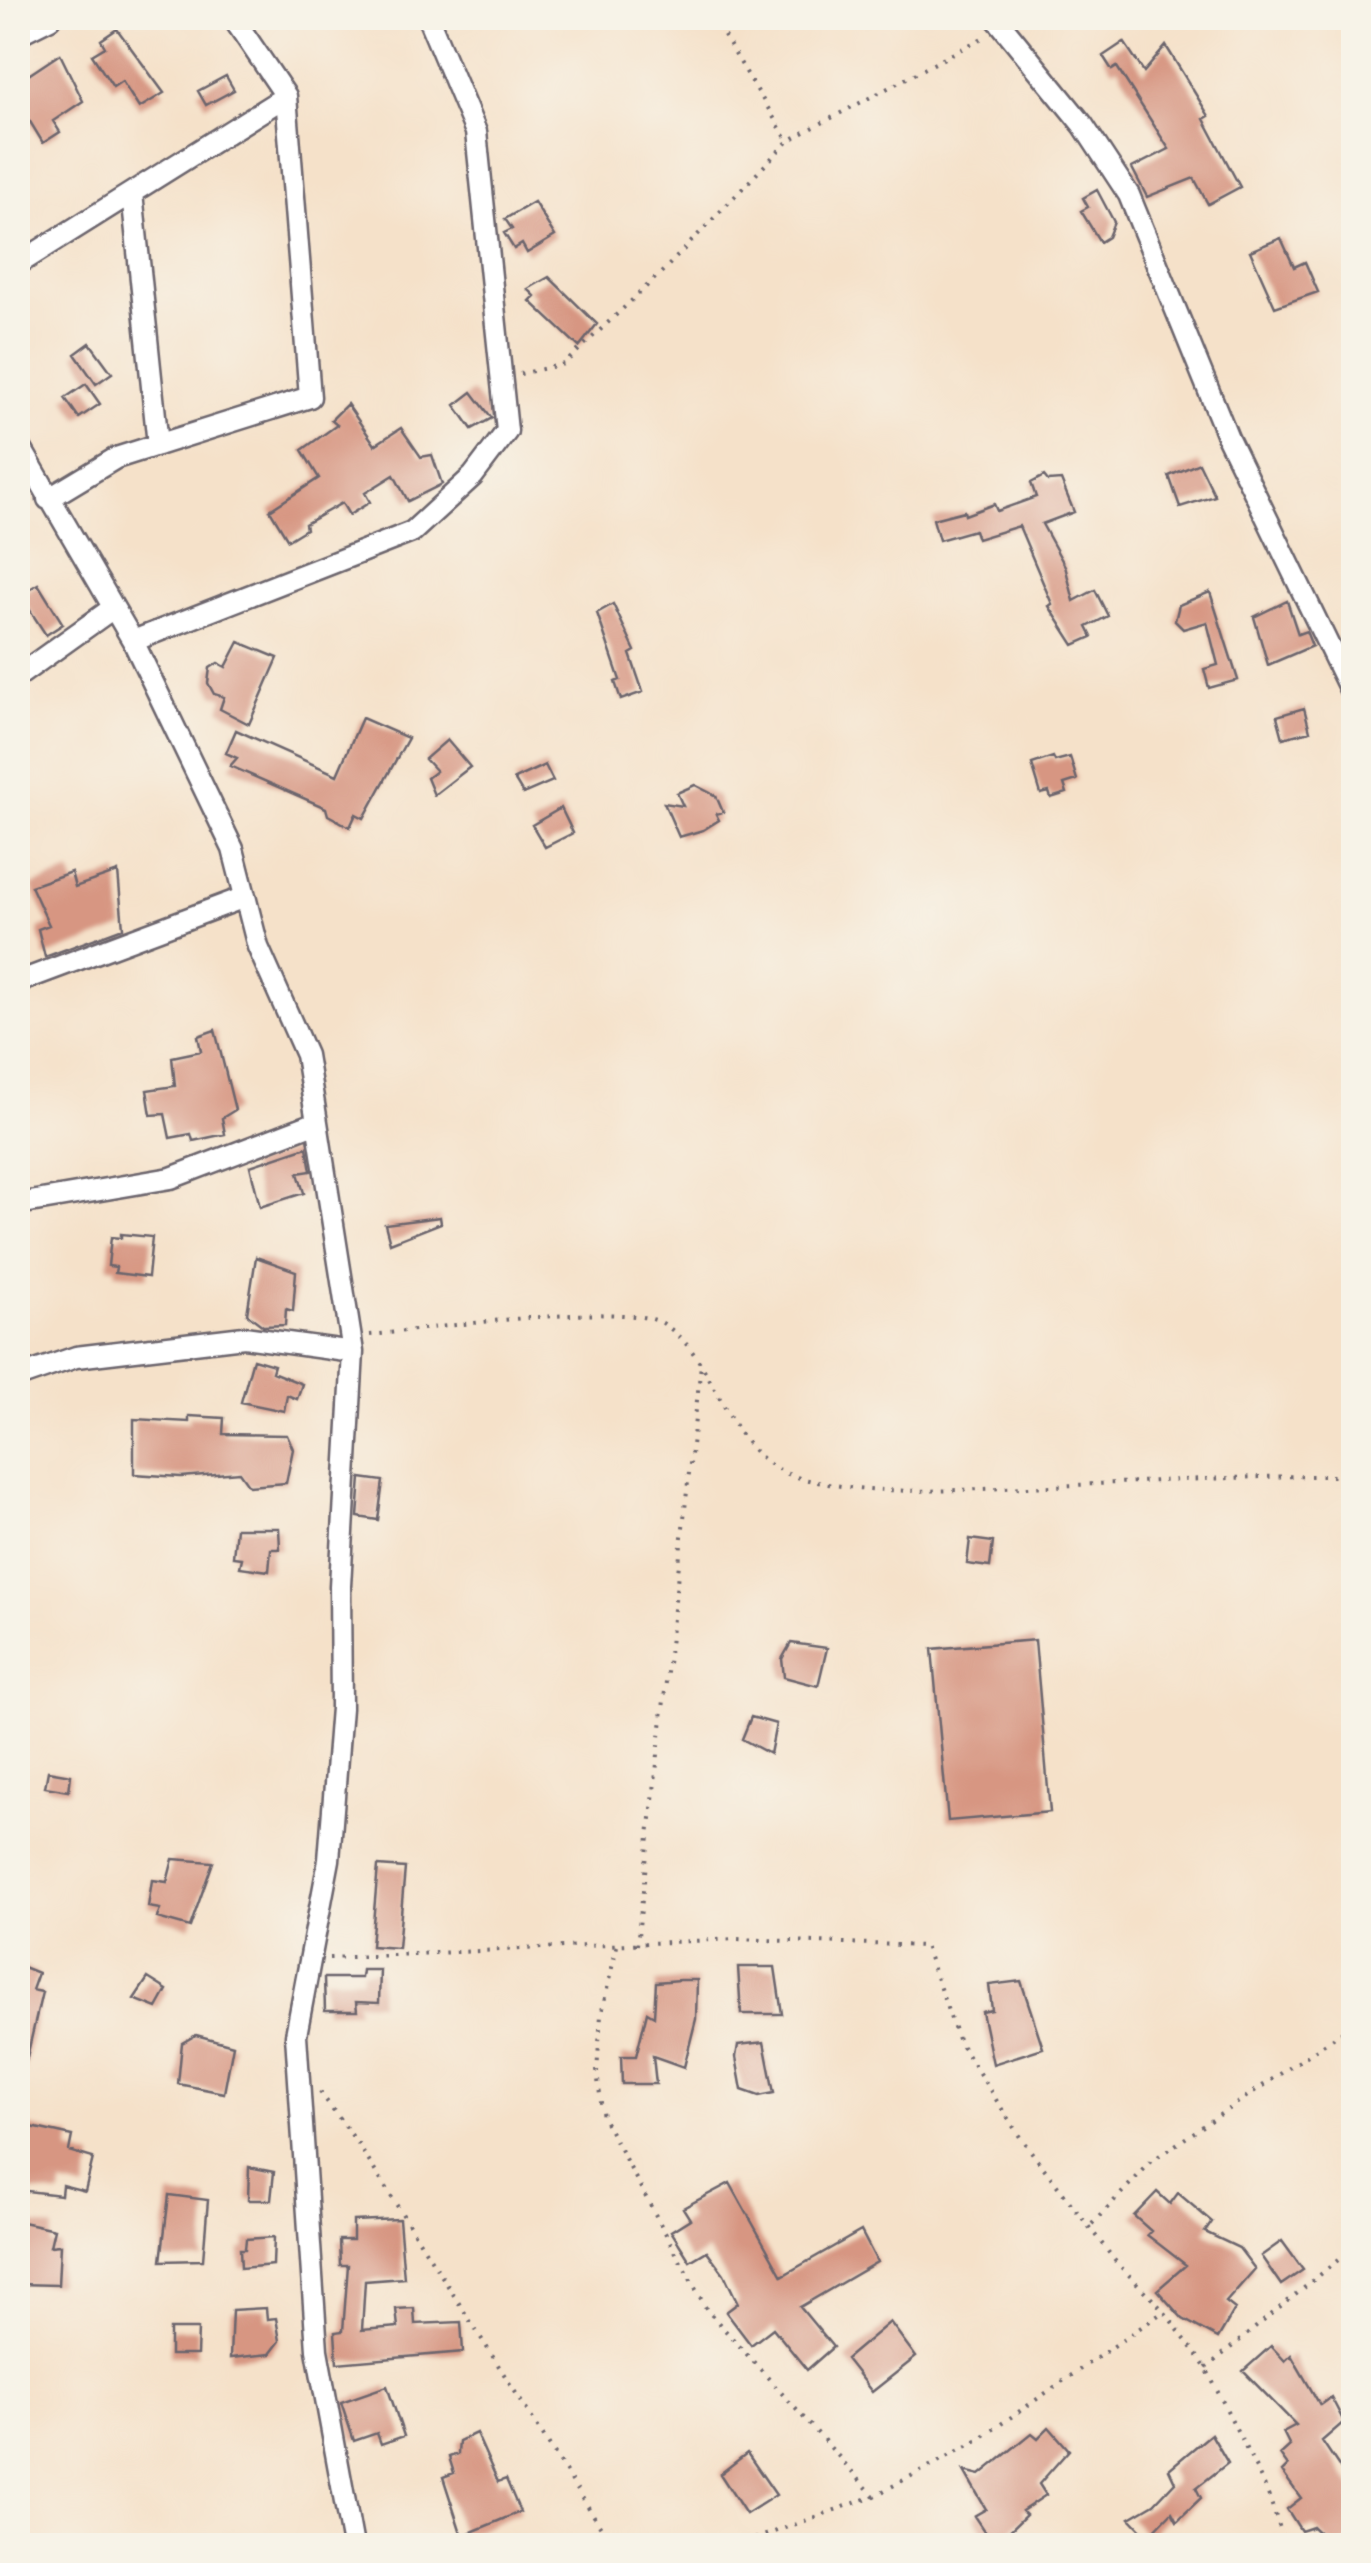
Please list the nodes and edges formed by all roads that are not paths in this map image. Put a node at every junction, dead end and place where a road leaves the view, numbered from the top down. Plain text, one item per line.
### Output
1 (48, 18) edge
2 (233, 18) edge
3 (428, 18) edge
4 (999, 22) edge
5 (18, 34) edge
6 (286, 96) junction
7 (132, 192) junction
8 (18, 264) edge
9 (18, 443) edge
10 (158, 445) junction
11 (48, 500) junction
12 (113, 608) junction
13 (133, 642) junction
14 (18, 676) edge
15 (1354, 698) edge
16 (245, 897) junction
17 (18, 982) edge
18 (317, 1122) junction
19 (18, 1204) edge
20 (352, 1344) junction
21 (18, 1377) edge
22 (353, 2546) edge

1 - 5 street
2 - 6 street
3 - 13 street
4 - 15 street
6 - 7 street
6 - 10 street
7 - 8 street
7 - 10 street
9 - 11 street
10 - 11 street
11 - 12 street
12 - 13 street
12 - 14 street
13 - 16 street
16 - 17 street
16 - 18 street
18 - 19 street
18 - 20 street
20 - 21 street
20 - 22 street

